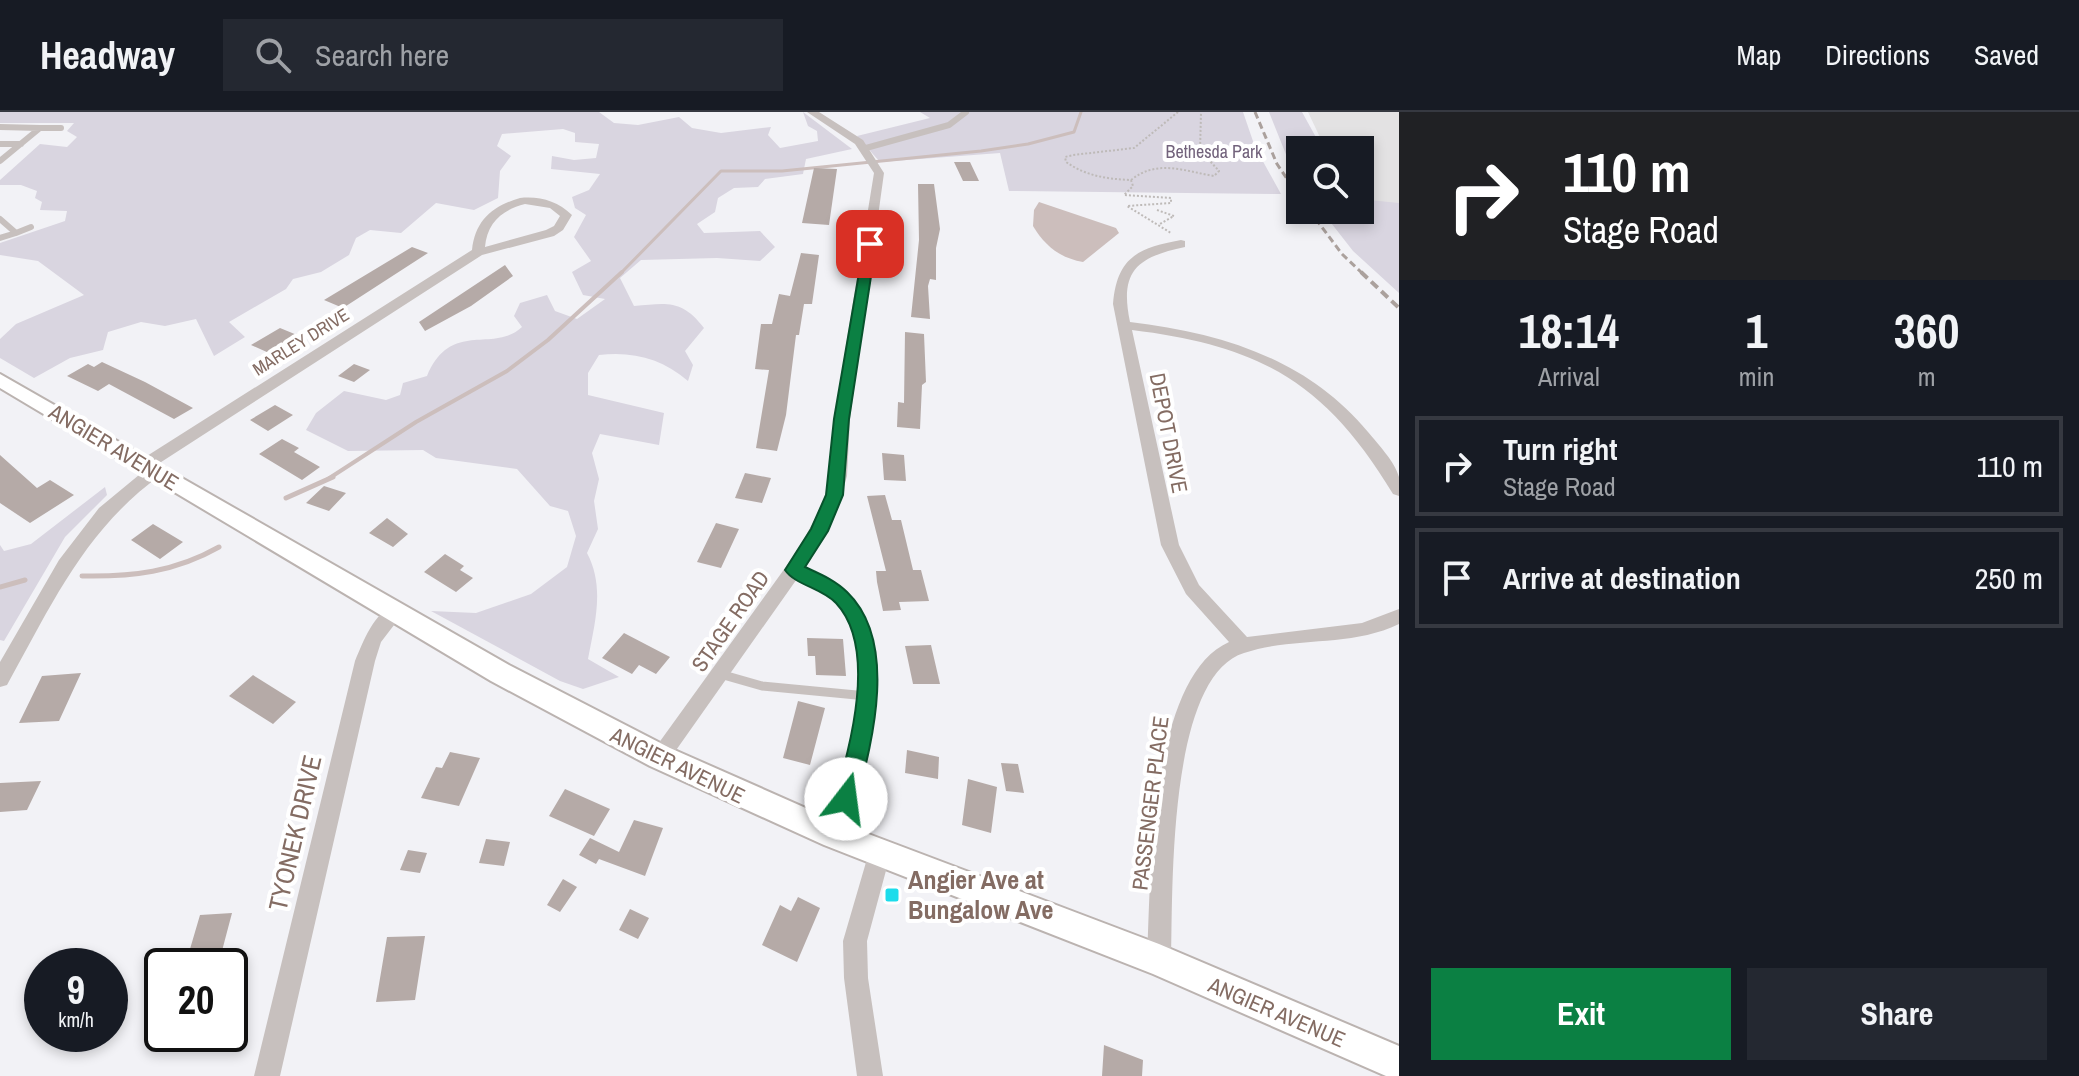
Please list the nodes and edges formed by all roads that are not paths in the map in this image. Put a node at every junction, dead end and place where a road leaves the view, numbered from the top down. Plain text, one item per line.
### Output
1 (812, 112) edge
2 (966, 112) edge
3 (0, 127) edge
4 (40, 128) junction
5 (61, 128) dead end
6 (0, 144) edge
7 (21, 144) junction
8 (871, 156) junction
9 (0, 161) edge
10 (0, 219) edge
11 (31, 227) dead end
12 (16, 233) junction
13 (0, 238) edge
14 (1181, 244) road end
15 (478, 252) junction
16 (1125, 325) junction
17 (0, 380) edge
18 (150, 468) junction
19 (1399, 490) edge
20 (794, 570) junction
21 (395, 612) junction
22 (1399, 616) edge
23 (1243, 645) junction
24 (720, 674) junction
25 (0, 679) edge
26 (867, 696) junction
27 (660, 757) junction
28 (834, 835) junction
29 (880, 852) junction
30 (1159, 960) junction
31 (1399, 1064) edge
32 (267, 1076) edge
33 (870, 1076) edge

1 - 8 street
2 - 8 lane
3 - 4 lane
4 - 5 lane
4 - 7 lane
6 - 7 lane
7 - 9 lane
8 - 20 street, STAGE ROAD
10 - 12 lane
11 - 12 lane
12 - 13 lane
14 - 16 street, DEPOT DRIVE
15 - 15 street, MARLEY DRIVE
15 - 18 street, MARLEY DRIVE
16 - 19 street
16 - 23 street, DEPOT DRIVE
17 - 18 main road, ANGIER AVENUE
18 - 21 main road, ANGIER AVENUE
18 - 25 street, MARLEY DRIVE
20 - 24 street, STAGE ROAD
20 - 26 lane
21 - 27 main road, ANGIER AVENUE
21 - 32 street, TYONEK DRIVE
22 - 23 street, PASSENGER PLACE
23 - 30 street, PASSENGER PLACE
24 - 26 lane
24 - 27 street, STAGE ROAD
26 - 28 lane
27 - 28 main road, ANGIER AVENUE
28 - 29 main road, ANGIER AVENUE
29 - 30 main road, ANGIER AVENUE
29 - 33 street
30 - 31 main road, ANGIER AVENUE

